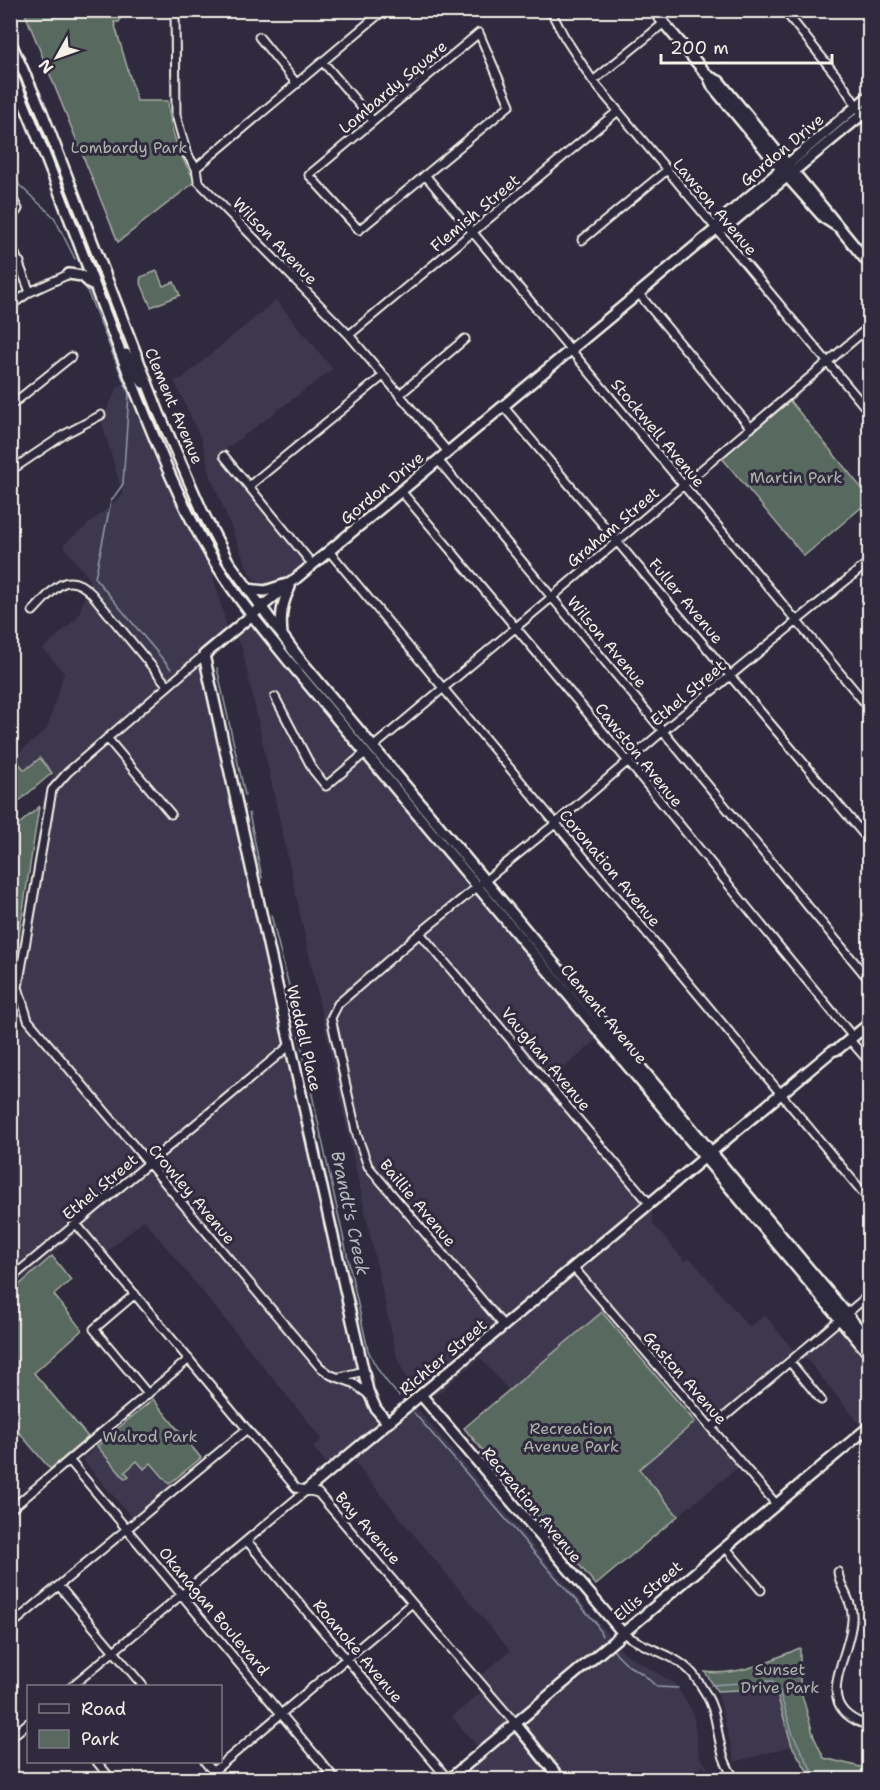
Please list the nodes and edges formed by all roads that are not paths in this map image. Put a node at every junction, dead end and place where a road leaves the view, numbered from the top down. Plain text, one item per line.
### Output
1 (175, 10) edge
2 (384, 10) edge
3 (550, 10) edge
4 (653, 10) edge
5 (784, 10) edge
6 (664, 23) junction
7 (258, 37) dead end
8 (10, 41) edge
9 (323, 62) junction
10 (10, 70) edge
11 (593, 81) junction
12 (297, 84) junction
13 (870, 96) edge
14 (870, 108) edge
15 (618, 111) junction
16 (859, 111) junction
17 (373, 121) junction
18 (870, 126) edge
19 (196, 168) junction
20 (667, 170) junction
21 (787, 171) junction
22 (425, 175) junction
23 (10, 194) edge
24 (10, 220) edge
25 (716, 229) junction
26 (473, 232) junction
27 (582, 240) dead end
28 (10, 241) edge
29 (20, 262) junction
30 (870, 265) edge
31 (10, 266) edge
32 (86, 266) junction
33 (69, 274) junction
34 (94, 288) junction
35 (30, 292) junction
36 (639, 294) junction
37 (10, 306) edge
38 (870, 326) edge
39 (349, 335) junction
40 (465, 339) dead end
41 (570, 350) junction
42 (71, 357) dead end
43 (827, 363) junction
44 (383, 376) junction
45 (399, 395) junction
46 (10, 406) edge
47 (503, 406) junction
48 (159, 413) junction
49 (870, 413) edge
50 (101, 416) dead end
51 (751, 428) junction
52 (448, 452) junction
53 (224, 456) dead end
54 (438, 460) junction
55 (10, 471) edge
56 (684, 484) junction
57 (249, 486) junction
58 (401, 491) junction
59 (617, 540) junction
60 (329, 552) junction
61 (869, 563) edge
62 (313, 565) junction
63 (293, 582) junction
64 (248, 589) junction
65 (552, 597) junction
66 (261, 609) junction
67 (33, 611) dead end
68 (252, 616) junction
69 (796, 620) junction
70 (516, 627) junction
71 (282, 636) junction
72 (204, 655) junction
73 (730, 675) junction
74 (168, 686) junction
75 (442, 689) junction
76 (275, 697) dead end
77 (870, 709) edge
78 (663, 731) junction
79 (107, 738) junction
80 (369, 750) junction
81 (628, 762) junction
82 (171, 814) dead end
83 (555, 824) junction
84 (870, 842) edge
85 (481, 884) junction
86 (420, 933) junction
87 (870, 981) edge
88 (334, 1010) joint
89 (870, 1016) edge
90 (28, 1020) joint
91 (870, 1023) edge
92 (850, 1036) junction
93 (289, 1046) junction
94 (870, 1064) edge
95 (780, 1094) junction
96 (708, 1155) junction
97 (149, 1164) junction
98 (870, 1201) edge
99 (650, 1204) junction
100 (77, 1225) junction
101 (573, 1268) junction
102 (10, 1279) edge
103 (135, 1294) junction
104 (870, 1294) edge
105 (843, 1316) junction
106 (504, 1326) junction
107 (870, 1342) edge
108 (870, 1355) edge
109 (189, 1359) junction
110 (790, 1362) junction
111 (364, 1371) junction
112 (340, 1377) junction
113 (148, 1394) junction
114 (369, 1395) junction
115 (421, 1395) junction
116 (822, 1400) dead end
117 (388, 1423) junction
118 (870, 1426) edge
119 (711, 1428) junction
120 (248, 1430) junction
121 (69, 1460) junction
122 (307, 1490) junction
123 (777, 1505) junction
124 (10, 1510) edge
125 (128, 1529) junction
126 (247, 1541) junction
127 (725, 1547) junction
128 (838, 1572) dead end
129 (59, 1586) junction
130 (761, 1590) dead end
131 (183, 1594) junction
132 (412, 1603) junction
133 (10, 1626) edge
134 (622, 1632) junction
135 (114, 1652) junction
136 (346, 1659) junction
137 (73, 1685) edge
138 (141, 1685) edge
139 (281, 1713) junction
140 (515, 1723) junction
141 (27, 1724) edge
142 (870, 1726) edge
143 (10, 1738) edge
144 (100, 1763) edge
145 (207, 1763) edge
146 (213, 1771) junction
147 (112, 1779) edge
148 (203, 1779) edge
149 (220, 1779) edge
150 (336, 1779) edge
151 (448, 1779) edge
152 (561, 1779) edge
153 (736, 1779) edge

1 - 19 street, Wilson Avenue
2 - 9 street
3 - 11 street, Lawson Avenue
4 - 6 main road
5 - 16 street
6 - 11 street
6 - 21 main road
7 - 12 street
8 - 48 main road, Clement Avenue
9 - 12 street
9 - 17 street
10 - 32 main road, Clement Avenue
11 - 15 street, Lawson Avenue
12 - 19 street
13 - 16 main road, Gordon Drive
14 - 16 main road, Gordon Drive
15 - 20 street, Lawson Avenue
15 - 26 street, Flemish Street
16 - 18 street
16 - 21 main road, Gordon Drive
17 - 22 street, Lombardy Square
17 - 22 street, Lombardy Square
19 - 39 street, Wilson Avenue
20 - 25 street, Lawson Avenue
20 - 27 street
21 - 25 main road, Gordon Drive
21 - 30 main road
22 - 26 street, Stockwell Avenue
23 - 24 street
25 - 36 main road, Gordon Drive
25 - 43 street, Lawson Avenue
26 - 39 street, Flemish Street
26 - 41 street, Stockwell Avenue
28 - 29 street
29 - 31 street
29 - 35 street
32 - 33 main road
32 - 34 main road, Clement Avenue
32 - 48 main road
33 - 34 main road
33 - 35 street
34 - 68 main road, Clement Avenue
35 - 37 street
36 - 41 main road, Gordon Drive
36 - 51 street
38 - 43 street, Graham Street
39 - 44 street, Wilson Avenue
40 - 45 street
41 - 47 main road, Gordon Drive
41 - 56 street, Stockwell Avenue
42 - 46 street
43 - 49 street, Lawson Avenue
43 - 51 street, Graham Street
44 - 45 street, Wilson Avenue
44 - 57 street
45 - 52 street, Wilson Avenue
47 - 52 main road, Gordon Drive
47 - 59 street, Fuller Avenue
48 - 64 main road, Clement Avenue
50 - 55 street
51 - 56 street, Graham Street
52 - 54 main road, Gordon Drive
53 - 57 street
54 - 58 main road, Gordon Drive
54 - 65 street, Wilson Avenue
56 - 59 street, Graham Street
56 - 69 street, Stockwell Avenue
57 - 62 street
58 - 60 main road, Gordon Drive
58 - 70 street, Cawston Avenue
59 - 65 street, Graham Street
59 - 73 street, Fuller Avenue
60 - 62 main road, Gordon Drive
60 - 75 street, Coronation Avenue
61 - 69 street, Ethel Street
62 - 63 main road, Gordon Drive
63 - 64 main road
63 - 66 main road, Gordon Drive
63 - 71 main road
64 - 66 main road, Clement Avenue
65 - 70 street, Graham Street
65 - 78 street, Wilson Avenue
66 - 68 main road, Gordon Drive
66 - 71 main road, Clement Avenue
67 - 74 street
68 - 72 main road, Gordon Drive
68 - 80 main road, Clement Avenue
69 - 73 street, Ethel Street
69 - 77 street, Stockwell Avenue
70 - 75 street, Graham Street
70 - 81 street, Cawston Avenue
71 - 80 main road, Clement Avenue
72 - 74 street, Gordon Drive
72 - 93 main road, Weddell Place
73 - 78 street, Ethel Street
73 - 84 street, Fuller Avenue
74 - 79 street, Gordon Drive
75 - 80 street, Graham Street
75 - 83 street, Coronation Avenue
76 - 80 street, Graham Street
78 - 81 street, Ethel Street
78 - 87 street, Wilson Avenue
79 - 82 street
79 - 90 street, Gordon Drive
80 - 85 main road, Clement Avenue
81 - 83 street, Ethel Street
81 - 92 street, Cawston Avenue
83 - 85 street, Ethel Street
83 - 95 street, Coronation Avenue
85 - 86 street, Ethel Street
85 - 96 main road, Clement Avenue
86 - 88 street, Ethel Street
86 - 99 street, Vaughan Avenue
88 - 106 street, Baillie Avenue
89 - 92 main road, Richter Street
90 - 97 street, Crowley Avenue
91 - 92 main road, Richter Street
92 - 94 street, Cawston Avenue
92 - 95 main road, Richter Street
93 - 97 street, Ethel Street
93 - 111 main road, Weddell Place
95 - 96 main road, Richter Street
95 - 98 street, Coronation Avenue
96 - 99 main road, Richter Street
96 - 105 main road, Clement Avenue
97 - 100 street, Ethel Street
97 - 112 street, Crowley Avenue
99 - 101 main road, Richter Street
100 - 102 street, Ethel Street
100 - 103 street, Bay Avenue
101 - 106 main road, Richter Street
101 - 119 street, Gaston Avenue
103 - 109 street, Bay Avenue
103 - 113 street
104 - 105 street
105 - 107 main road, Clement Avenue
105 - 108 main road, Clement Avenue
105 - 110 street
106 - 115 main road, Richter Street
109 - 113 street
109 - 120 street, Bay Avenue
110 - 116 street
110 - 119 street
111 - 112 street
111 - 114 main road, Weddell Place
112 - 114 street, Crowley Avenue
113 - 121 street
114 - 117 main road, Weddell Place
115 - 117 main road, Richter Street
115 - 134 main road, Recreation Avenue
117 - 122 main road, Richter Street
118 - 123 main road, Ellis Street
119 - 123 street, Gaston Avenue
120 - 122 street, Bay Avenue
120 - 125 street
121 - 124 street
121 - 125 street, Okanagan Boulevard
122 - 126 street, Richter Street
122 - 132 street, Bay Avenue
123 - 127 main road, Ellis Street
125 - 129 street
125 - 131 street, Okanagan Boulevard
126 - 131 street, Richter Street
126 - 136 street, Roanoke Avenue
127 - 130 street
127 - 134 main road, Ellis Street
128 - 142 street
129 - 133 street
129 - 135 street
131 - 135 street, Richter Street
131 - 139 street, Okanagan Boulevard
132 - 136 street
132 - 140 street, Bay Avenue
134 - 140 main road, Ellis Street
134 - 153 street
135 - 137 street, Richter Street
135 - 138 street
136 - 139 street
136 - 151 street, Roanoke Avenue
139 - 146 street
139 - 150 street, Okanagan Boulevard
140 - 151 main road, Ellis Street
140 - 152 main road, Bay Avenue
141 - 143 street
144 - 147 street
145 - 146 street
146 - 148 street
146 - 149 street

